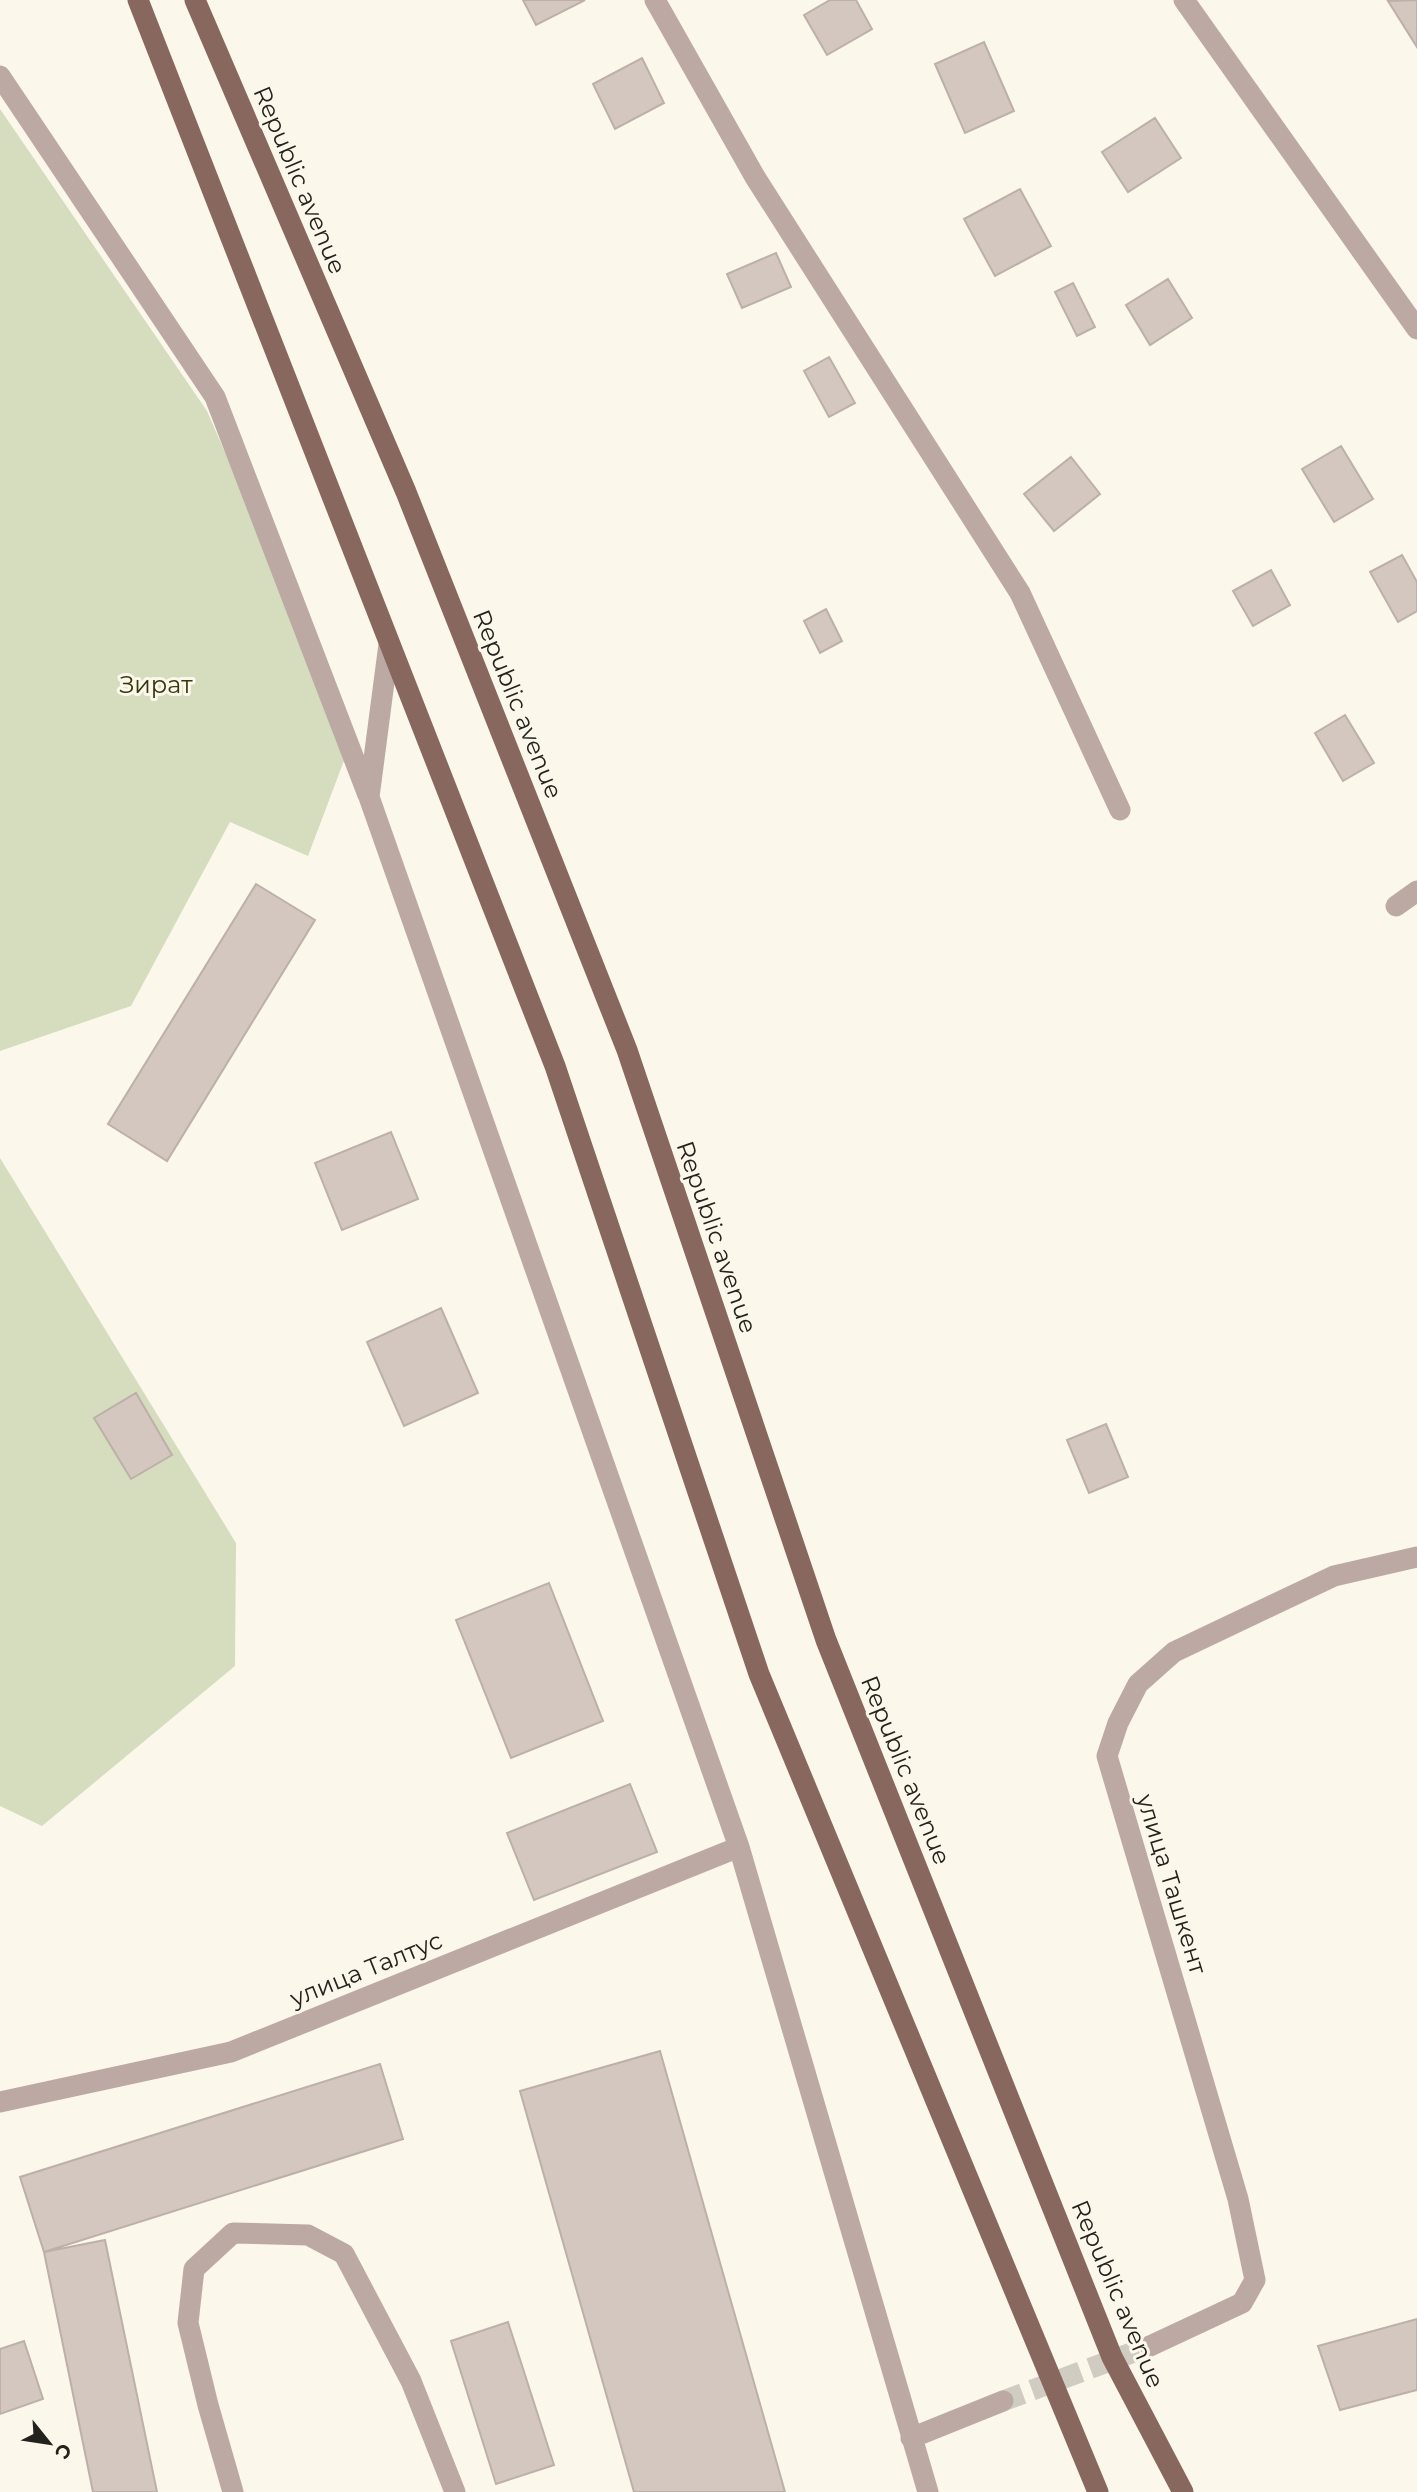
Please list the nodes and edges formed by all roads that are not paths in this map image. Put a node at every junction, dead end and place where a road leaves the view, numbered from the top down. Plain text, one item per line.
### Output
1 (138, 0) edge
2 (195, 0) edge
3 (655, 0) edge
4 (1184, 0) edge
5 (0, 75) edge
6 (1417, 329) edge
7 (389, 645) junction
8 (369, 797) junction
9 (1120, 810) dead end
10 (1417, 891) edge
11 (1396, 906) dead end
12 (1417, 1557) edge
13 (739, 1847) junction
14 (0, 2102) edge
15 (1150, 2346) tunnel mouth
16 (1003, 2401) tunnel mouth
17 (911, 2438) junction
18 (233, 2492) edge
19 (455, 2492) edge
20 (928, 2492) edge
21 (1098, 2492) edge
22 (1182, 2492) edge

1 - 7 main road
2 - 22 main road, Republic avenue
3 - 9 street
4 - 6 street
5 - 8 street
7 - 8 street
7 - 21 main road
8 - 13 street
10 - 11 street
12 - 15 street, улица Ташкент
13 - 14 street, улица Талтус
13 - 17 street
16 - 17 street
17 - 20 street
18 - 19 street

